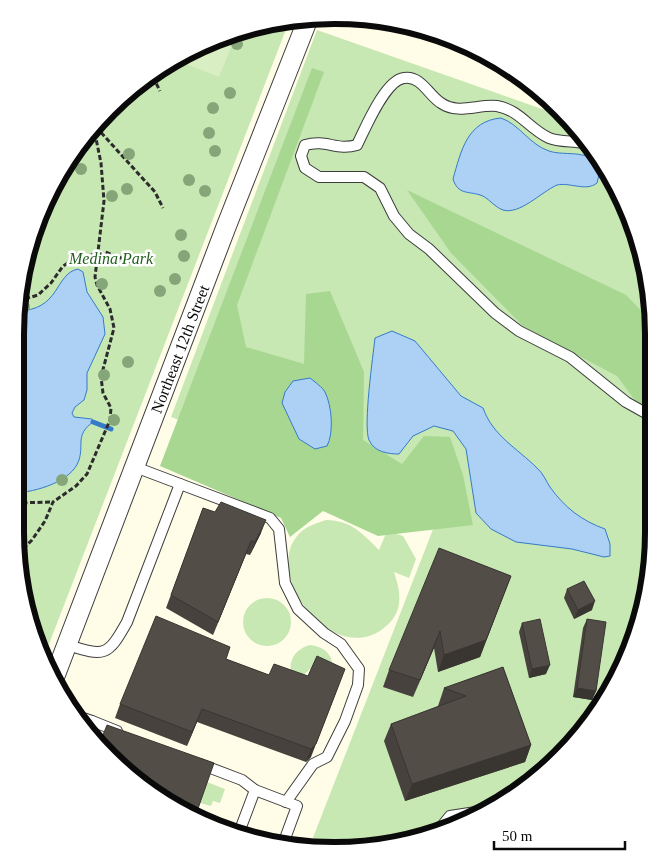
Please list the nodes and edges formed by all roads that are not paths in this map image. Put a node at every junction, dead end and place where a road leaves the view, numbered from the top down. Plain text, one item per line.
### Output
1 (306, 25) edge
2 (579, 142) edge
3 (645, 413) edge
4 (134, 467) junction
5 (180, 484) junction
6 (68, 644) junction
7 (57, 672) edge
8 (93, 727) edge
9 (127, 735) edge
10 (189, 759) edge
11 (255, 790) junction
12 (286, 802) junction
13 (464, 814) edge
14 (445, 822) edge
15 (240, 828) edge
16 (285, 838) edge

1 - 4 street, Northeast 12th Street
2 - 3 lane
4 - 5 lane
4 - 6 street, Northeast 12th Street
5 - 6 lane
5 - 12 lane
6 - 7 street, Northeast 12th Street
8 - 9 lane
10 - 11 lane
11 - 12 lane
11 - 15 lane
12 - 16 lane
13 - 14 lane

